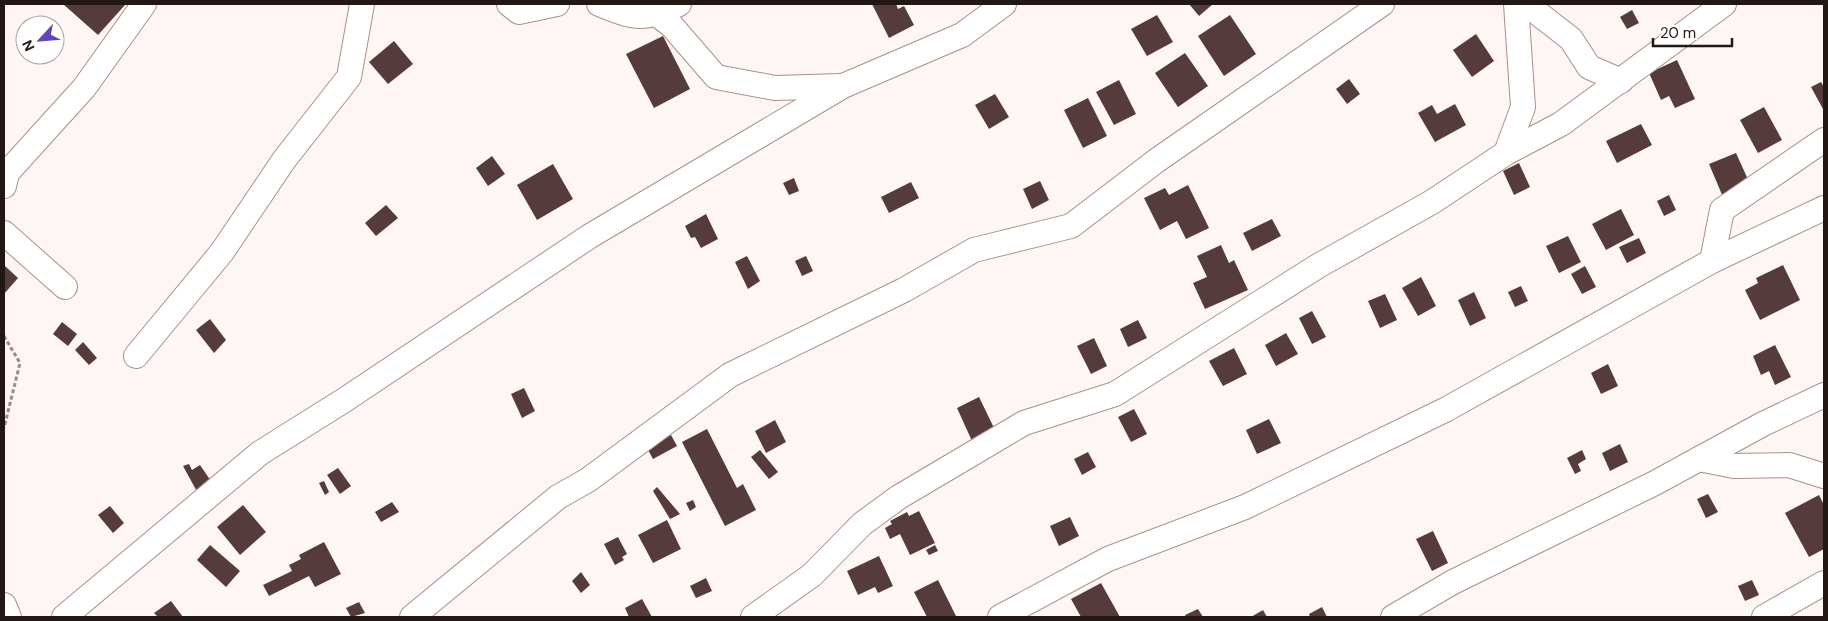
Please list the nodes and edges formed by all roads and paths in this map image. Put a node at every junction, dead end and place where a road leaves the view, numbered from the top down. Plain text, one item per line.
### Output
1 (144, 4) edge
2 (362, 4) edge
3 (509, 4) edge
4 (557, 4) edge
5 (599, 4) edge
6 (679, 4) edge
7 (1004, 4) edge
8 (1382, 4) edge
9 (1516, 4) edge
10 (1526, 4) edge
11 (1724, 4) edge
12 (651, 9) edge
13 (1621, 81) junction
14 (843, 86) junction
15 (1824, 140) edge
16 (1506, 153) junction
17 (4, 186) edge
18 (1824, 208) edge
19 (4, 233) edge
20 (1712, 261) junction
21 (66, 286) dead end
22 (4, 336) edge
23 (136, 356) dead end
24 (1824, 395) edge
25 (4, 428) edge
26 (1699, 459) junction
27 (1824, 476) edge
28 (1818, 588) edge
29 (4, 605) edge
30 (9, 617) edge
31 (64, 617) edge
32 (412, 617) edge
33 (753, 617) edge
34 (1000, 617) edge
35 (1393, 617) edge
36 (1764, 617) edge

1 - 17 street
2 - 23 street
3 - 4 street
5 - 12 street
6 - 12 street
7 - 14 street
8 - 32 street
9 - 16 street
10 - 13 street
11 - 13 street
12 - 14 street
13 - 16 street
14 - 31 street
15 - 20 street
16 - 33 street
18 - 20 street
19 - 21 street
20 - 34 street
22 - 25 path
24 - 26 street
26 - 27 street
26 - 35 street
28 - 36 street
29 - 30 street

